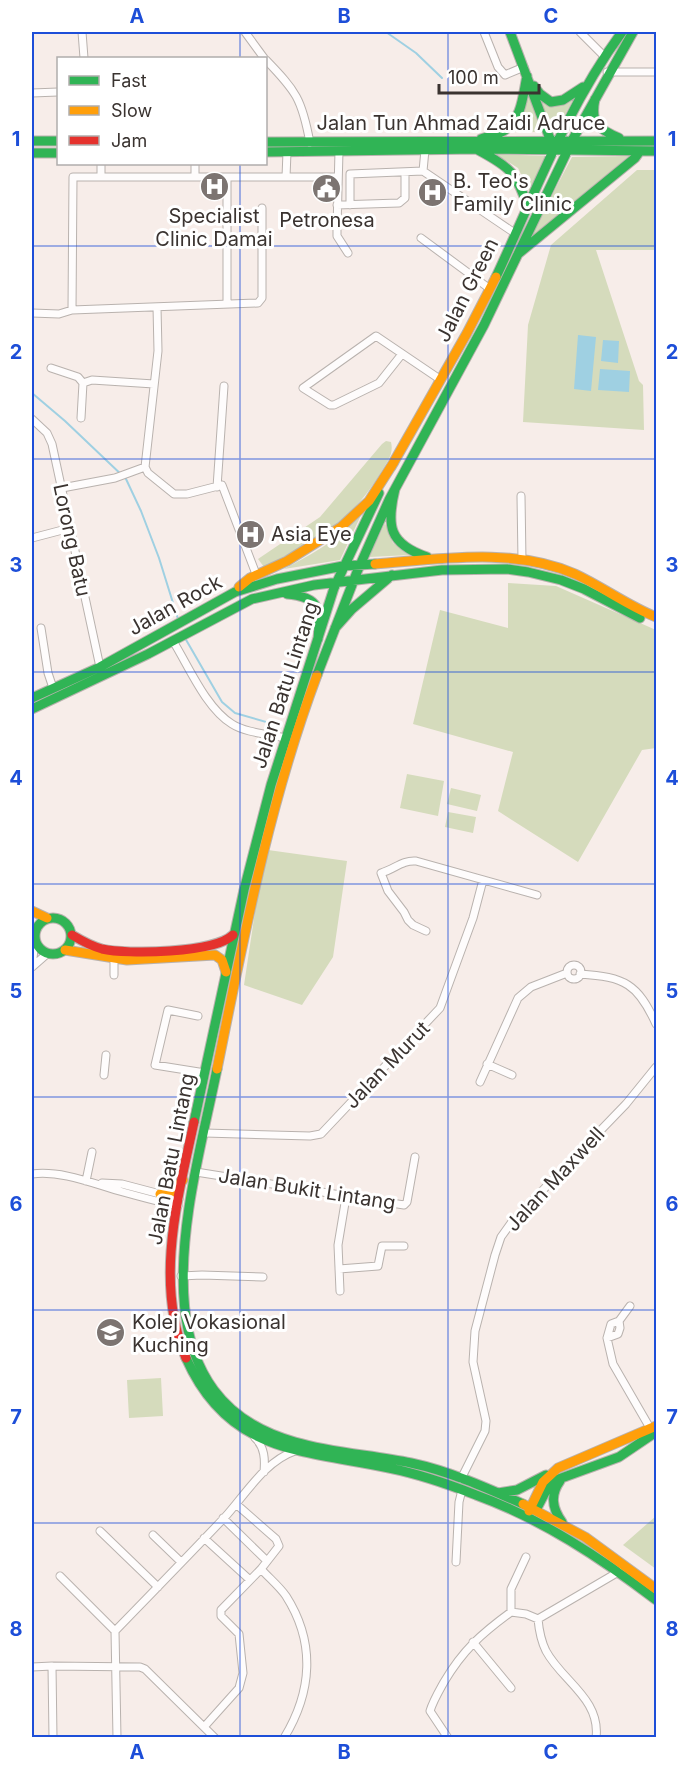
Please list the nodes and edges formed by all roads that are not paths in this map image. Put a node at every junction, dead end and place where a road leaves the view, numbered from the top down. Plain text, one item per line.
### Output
1 (82, 32) edge
2 (245, 32) edge
3 (484, 32) edge
4 (510, 32) edge
5 (580, 32) edge
6 (622, 32) edge
7 (633, 32) edge
8 (603, 55) junction
9 (84, 57) edge
10 (264, 57) edge
11 (267, 61) edge
12 (525, 71) junction
13 (607, 72) junction
14 (657, 72) edge
15 (585, 86) junction
16 (57, 92) edge
17 (32, 93) edge
18 (595, 99) junction
19 (624, 140) junction
20 (32, 141) edge
21 (57, 141) edge
22 (657, 141) edge
23 (267, 142) edge
24 (310, 143) junction
25 (554, 144) junction
26 (569, 145) junction
27 (475, 146) junction
28 (425, 150) junction
29 (339, 151) junction
30 (640, 151) junction
31 (657, 151) edge
32 (267, 152) edge
33 (286, 152) junction
34 (32, 153) edge
35 (57, 153) edge
36 (101, 165) edge
37 (195, 165) edge
38 (423, 171) junction
39 (405, 173) junction
40 (102, 177) junction
41 (195, 177) junction
42 (227, 177) junction
43 (286, 177) junction
44 (338, 177) junction
45 (337, 205) junction
46 (350, 205) junction
47 (262, 208) dead end
48 (528, 208) junction
49 (516, 234) junction
50 (421, 238) dead end
51 (348, 253) dead end
52 (518, 254) junction
53 (490, 289) junction
54 (227, 304) junction
55 (157, 307) junction
56 (72, 310) junction
57 (32, 313) edge
58 (402, 354) junction
59 (51, 368) dead end
60 (441, 380) junction
61 (84, 382) junction
62 (154, 384) junction
63 (224, 386) dead end
64 (81, 418) dead end
65 (32, 419) edge
66 (394, 462) junction
67 (145, 467) junction
68 (217, 487) junction
69 (62, 488) junction
70 (395, 489) junction
71 (520, 496) dead end
72 (70, 528) junction
73 (32, 538) edge
74 (435, 560) junction
75 (522, 560) junction
76 (362, 563) junction
77 (343, 566) junction
78 (256, 574) junction
79 (392, 575) junction
80 (355, 579) junction
81 (337, 581) junction
82 (235, 592) junction
83 (267, 594) junction
84 (657, 617) edge
85 (657, 624) edge
86 (41, 627) dead end
87 (335, 628) junction
88 (175, 639) junction
89 (318, 639) junction
90 (100, 667) junction
91 (53, 688) junction
92 (32, 698) edge
93 (32, 709) edge
94 (286, 738) junction
95 (483, 880) junction
96 (537, 895) dead end
97 (32, 911) edge
98 (47, 918) junction
99 (426, 931) dead end
100 (34, 934) edge
101 (72, 935) junction
102 (234, 935) junction
103 (65, 950) junction
104 (48, 953) junction
105 (114, 959) junction
106 (32, 967) edge
107 (226, 972) junction
108 (114, 975) dead end
109 (198, 1016) dead end
110 (657, 1024) edge
111 (106, 1056) dead end
112 (488, 1064) junction
113 (657, 1068) edge
114 (205, 1073) junction
115 (104, 1075) dead end
116 (512, 1075) dead end
117 (480, 1082) dead end
118 (205, 1133) junction
119 (92, 1152) dead end
120 (415, 1157) dead end
121 (196, 1172) junction
122 (32, 1174) edge
123 (183, 1179) junction
124 (86, 1181) junction
125 (194, 1183) junction
126 (121, 1188) junction
127 (160, 1194) junction
128 (346, 1197) junction
129 (180, 1203) junction
130 (185, 1238) junction
131 (404, 1246) dead end
132 (339, 1269) junction
133 (181, 1276) junction
134 (263, 1277) dead end
135 (340, 1291) dead end
136 (630, 1306) dead end
137 (654, 1428) edge
138 (252, 1435) junction
139 (613, 1444) junction
140 (295, 1451) junction
141 (619, 1457) junction
142 (558, 1468) junction
143 (264, 1472) junction
144 (564, 1478) junction
145 (461, 1479) junction
146 (462, 1490) junction
147 (493, 1493) junction
148 (497, 1503) junction
149 (236, 1504) junction
150 (532, 1510) junction
151 (223, 1518) junction
152 (563, 1524) junction
153 (100, 1531) dead end
154 (555, 1532) junction
155 (153, 1535) dead end
156 (204, 1538) junction
157 (526, 1557) dead end
158 (267, 1561) junction
159 (181, 1562) junction
160 (456, 1562) dead end
161 (261, 1569) junction
162 (620, 1571) junction
163 (60, 1576) dead end
164 (250, 1580) junction
165 (158, 1587) junction
166 (657, 1589) edge
167 (657, 1600) edge
168 (511, 1612) junction
169 (538, 1619) junction
170 (115, 1631) junction
171 (473, 1642) junction
172 (32, 1666) edge
173 (52, 1666) junction
174 (116, 1667) junction
175 (511, 1688) dead end
176 (204, 1727) junction
177 (53, 1737) edge
178 (117, 1737) edge
179 (215, 1737) edge
180 (284, 1737) edge
181 (448, 1737) edge
182 (596, 1737) edge

1 - 9 street
2 - 10 street
3 - 12 street
4 - 12 main road
5 - 8 street
6 - 8 main road, Jalan Green
7 - 13 main road, Jalan Green
8 - 15 main road, Jalan Green
11 - 24 street
12 - 15 main road
12 - 25 main road
12 - 27 main road
13 - 14 street
13 - 18 main road, Jalan Green
15 - 25 main road, Jalan Green
16 - 17 street
18 - 19 main road
18 - 26 main road, Jalan Green
19 - 22 main road, Jalan Tun Ahmad Zaidi Adruce
19 - 26 main road, Jalan Tun Ahmad Zaidi Adruce
20 - 21 main road
23 - 24 main road, Jalan Tun Ahmad Zaidi Adruce
24 - 27 main road, Jalan Tun Ahmad Zaidi Adruce
25 - 26 main road, Jalan Tun Ahmad Zaidi Adruce
25 - 27 main road, Jalan Tun Ahmad Zaidi Adruce
25 - 48 main road, Jalan Green
26 - 30 main road, Jalan Tun Ahmad Zaidi Adruce
26 - 52 main road, Jalan Green
27 - 28 main road, Jalan Tun Ahmad Zaidi Adruce
27 - 48 main road
28 - 29 main road, Jalan Tun Ahmad Zaidi Adruce
28 - 38 street
29 - 33 main road, Jalan Tun Ahmad Zaidi Adruce
29 - 44 street
30 - 31 main road, Jalan Tun Ahmad Zaidi Adruce
30 - 52 main road
32 - 33 main road, Jalan Tun Ahmad Zaidi Adruce
33 - 43 street
34 - 35 main road
36 - 40 street
37 - 41 street
38 - 39 street
38 - 49 street
39 - 46 street
39 - 46 street
40 - 41 street
40 - 56 street
41 - 42 street
42 - 43 street
42 - 54 street
43 - 44 street
44 - 45 street
45 - 46 street
45 - 51 street
47 - 54 street
48 - 49 main road, Jalan Green
49 - 53 main road, Jalan Green
50 - 53 street
52 - 70 main road, Jalan Green
53 - 60 main road, Jalan Green
54 - 55 street
55 - 56 street
55 - 62 street
56 - 57 street
58 - 58 street
58 - 60 street
59 - 61 street
60 - 66 main road, Jalan Green
61 - 62 street
61 - 64 street
62 - 67 street
63 - 68 street
65 - 69 street, Lorong Batu
66 - 77 main road, Jalan Green
66 - 78 main road
67 - 68 street
67 - 69 street
68 - 78 street
69 - 72 street, Lorong Batu
70 - 74 main road
70 - 76 main road, Jalan Green
71 - 75 street
72 - 73 street
72 - 90 street, Lorong Batu
74 - 75 main road, Jalan Rock
74 - 76 main road, Jalan Rock
75 - 84 main road, Jalan Rock
76 - 77 main road, Jalan Rock
76 - 80 main road, Jalan Batu Lintang
77 - 81 main road, Jalan Batu Lintang
77 - 82 main road, Jalan Rock
78 - 82 main road
79 - 80 main road, Jalan Rock
79 - 85 main road, Jalan Rock
79 - 87 main road
80 - 81 main road, Jalan Rock
80 - 87 main road, Jalan Batu Lintang
81 - 83 main road, Jalan Rock
81 - 89 main road, Jalan Batu Lintang
82 - 90 main road, Jalan Rock
83 - 88 main road, Jalan Rock
83 - 89 main road
86 - 91 street
87 - 118 main road, Jalan Batu Lintang
88 - 93 main road, Jalan Rock
88 - 94 street
89 - 94 main road, Jalan Batu Lintang
90 - 91 main road, Jalan Rock
91 - 92 main road, Jalan Rock
94 - 102 main road, Jalan Batu Lintang
95 - 96 street
95 - 99 street
95 - 118 street, Jalan Murut
97 - 98 main road
98 - 100 main road
98 - 101 main road
100 - 104 main road
100 - 106 street
101 - 102 main road
101 - 103 main road
102 - 107 main road, Jalan Batu Lintang
103 - 104 main road
103 - 105 main road
104 - 106 street
105 - 107 main road
105 - 108 street
107 - 114 main road, Jalan Batu Lintang
109 - 114 street
110 - 112 street
111 - 115 street
112 - 116 street
112 - 117 street
113 - 145 street, Jalan Maxwell
114 - 123 main road, Jalan Batu Lintang
118 - 121 main road, Jalan Batu Lintang
119 - 124 street
120 - 128 street, Jalan Bukit Lintang
121 - 125 main road, Jalan Batu Lintang
121 - 128 street, Jalan Bukit Lintang
122 - 124 street
123 - 127 main road
123 - 129 main road, Jalan Batu Lintang
124 - 126 street
125 - 129 main road
125 - 130 main road, Jalan Batu Lintang
126 - 127 street
126 - 129 street
127 - 129 street
128 - 132 street
129 - 130 main road
129 - 138 main road, Jalan Batu Lintang
130 - 133 main road, Jalan Batu Lintang
131 - 132 street
132 - 135 street
133 - 134 street
133 - 145 main road, Jalan Batu Lintang
136 - 137 street
137 - 139 main road
137 - 141 main road
138 - 140 main road, Jalan Batu Lintang
138 - 143 street
139 - 141 main road
139 - 142 main road
140 - 143 street
140 - 146 main road, Jalan Batu Lintang
141 - 144 main road
142 - 147 main road
142 - 150 main road
143 - 149 street
144 - 150 main road
144 - 152 main road
145 - 147 main road, Jalan Batu Lintang
146 - 148 main road, Jalan Batu Lintang
146 - 160 street
147 - 150 main road, Jalan Batu Lintang
148 - 150 main road
148 - 154 main road, Jalan Batu Lintang
149 - 151 street
149 - 158 street
150 - 152 main road, Jalan Batu Lintang
150 - 154 main road
151 - 156 street
151 - 158 street
152 - 166 main road, Jalan Batu Lintang
153 - 165 street
154 - 162 main road, Jalan Batu Lintang
155 - 159 street
156 - 159 street
156 - 164 street
157 - 168 street
158 - 161 street
159 - 165 street
161 - 164 street
161 - 180 street
162 - 167 main road, Jalan Batu Lintang
162 - 169 street
163 - 170 street
164 - 176 street
165 - 170 street
168 - 169 street
168 - 171 street
169 - 182 street
170 - 174 street
171 - 175 street
171 - 181 street
172 - 173 street
173 - 174 street
173 - 177 street
174 - 176 street
174 - 178 street
176 - 179 street

